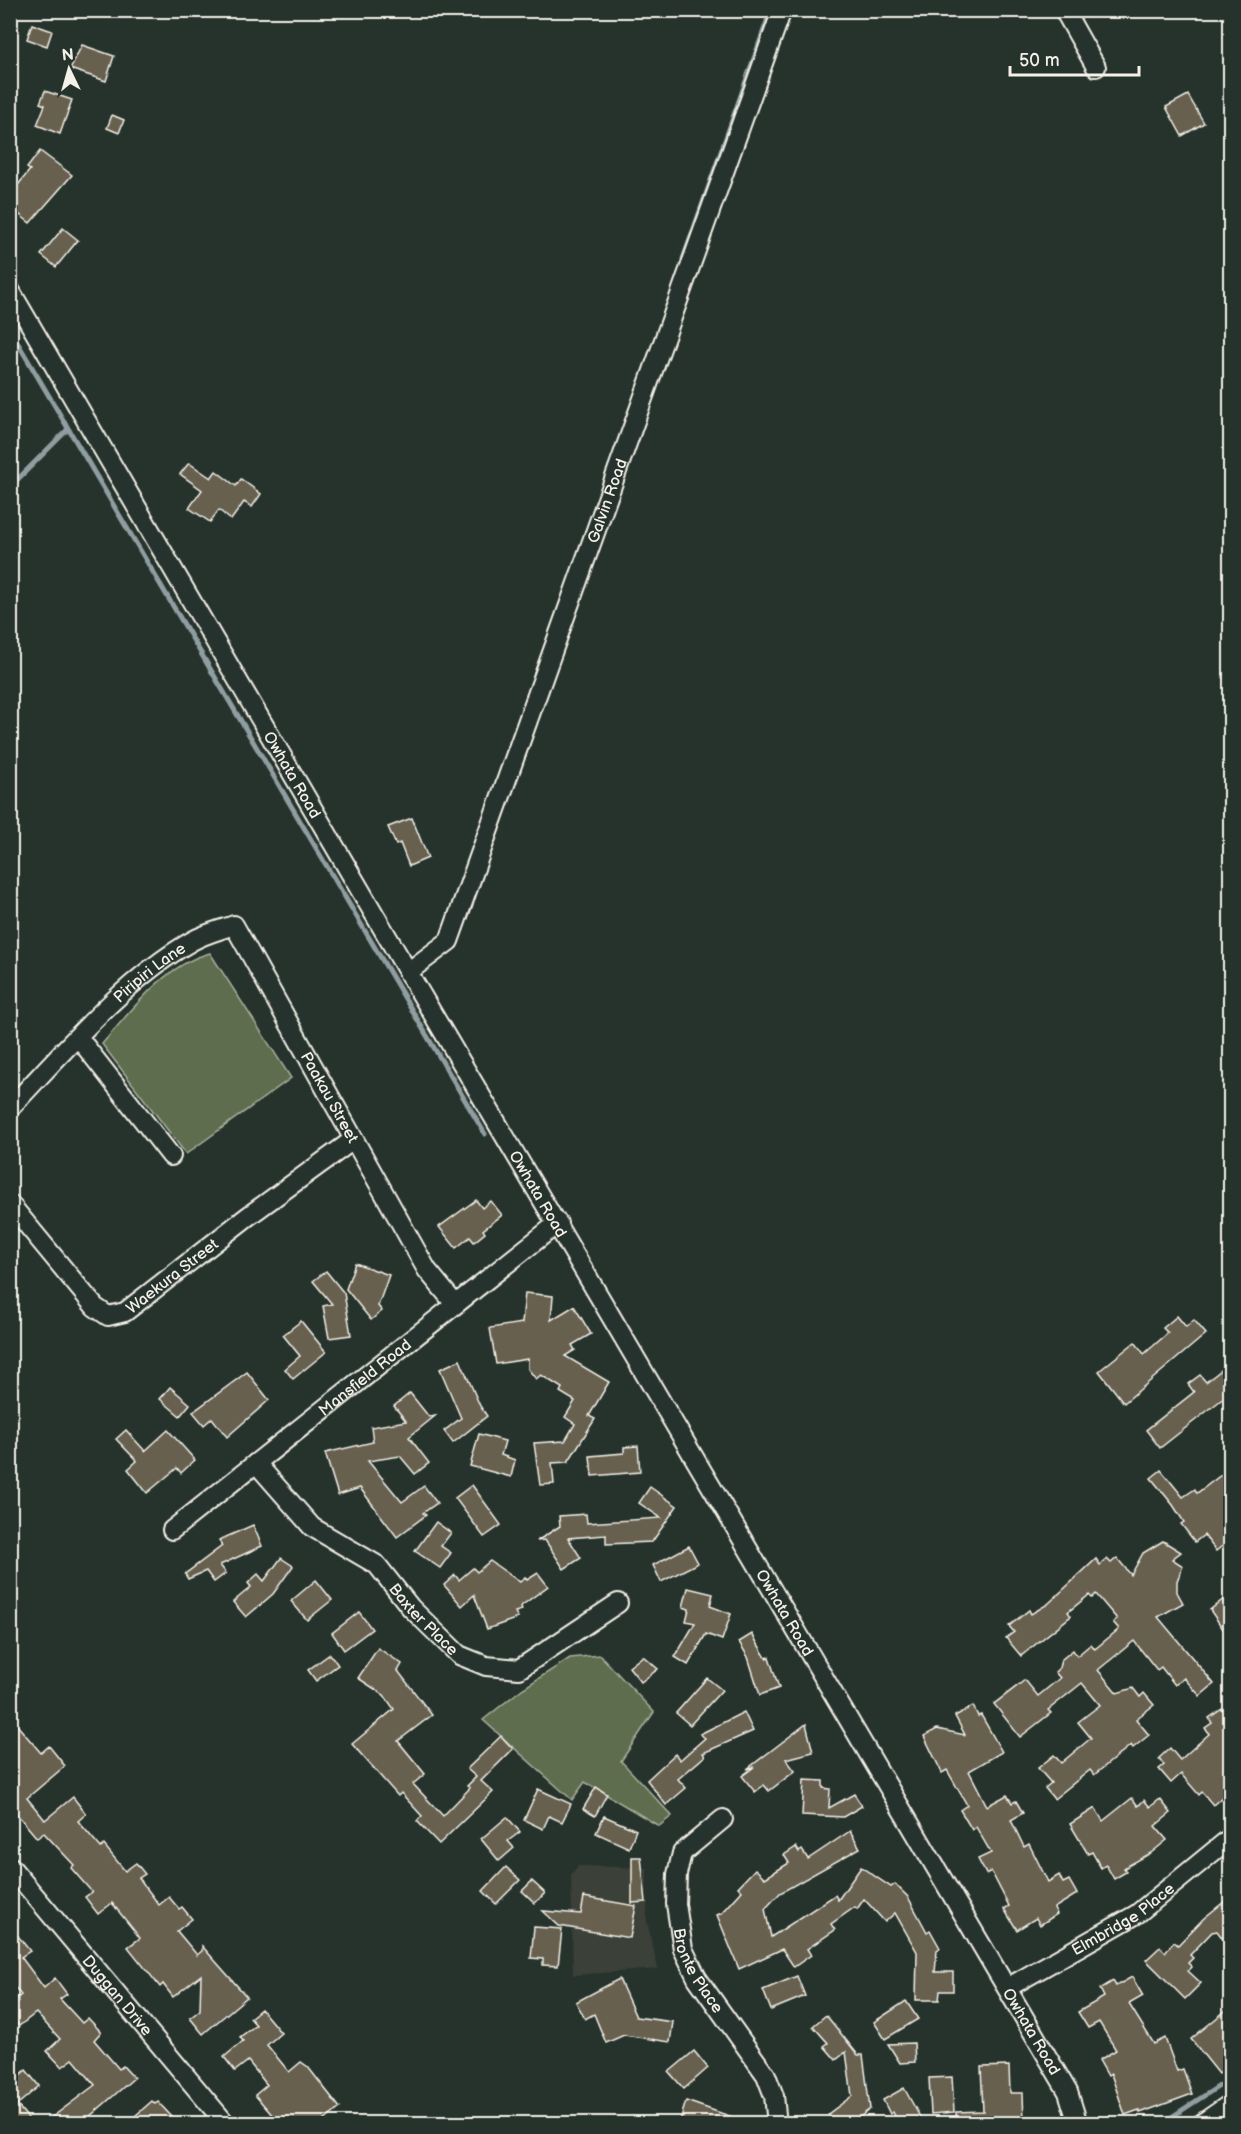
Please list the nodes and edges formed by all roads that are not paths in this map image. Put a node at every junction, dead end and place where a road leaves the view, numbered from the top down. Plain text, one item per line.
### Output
1 (782, 10) edge
2 (1064, 10) edge
3 (1096, 67) dead end
4 (10, 291) edge
5 (234, 925) joint
6 (408, 972) junction
7 (78, 1037) junction
8 (10, 1108) edge
9 (353, 1140) junction
10 (171, 1156) dead end
11 (10, 1204) edge
12 (558, 1223) junction
13 (455, 1304) junction
14 (256, 1463) junction
15 (172, 1530) dead end
16 (618, 1603) dead end
17 (723, 1819) dead end
18 (1230, 1838) edge
19 (10, 1866) edge
20 (1007, 1988) junction
21 (1071, 2096) junction
22 (1230, 2104) edge
23 (226, 2124) edge
24 (777, 2124) edge
25 (1078, 2124) edge
26 (1092, 2124) edge
27 (1201, 2124) edge

1 - 6 street, Galvin Road
2 - 3 street
4 - 6 street, Owhata Road
5 - 7 street, Piripiri Lane
5 - 9 street, Paakau Street
6 - 12 street, Owhata Road
7 - 8 street, Piripiri Lane
7 - 10 street
9 - 11 street, Waekura Street
9 - 13 street, Paakau Street
12 - 13 street, Mansfield Road
12 - 20 street, Owhata Road
13 - 14 street, Mansfield Road
14 - 15 street, Mansfield Road
14 - 16 street, Baxter Place
17 - 24 street, Bronte Place
18 - 20 street, Elmbridge Place
19 - 23 street, Duggan Drive
20 - 21 street, Owhata Road
21 - 25 street, Owhata Road
21 - 26 street, Owhata Road
22 - 27 street

